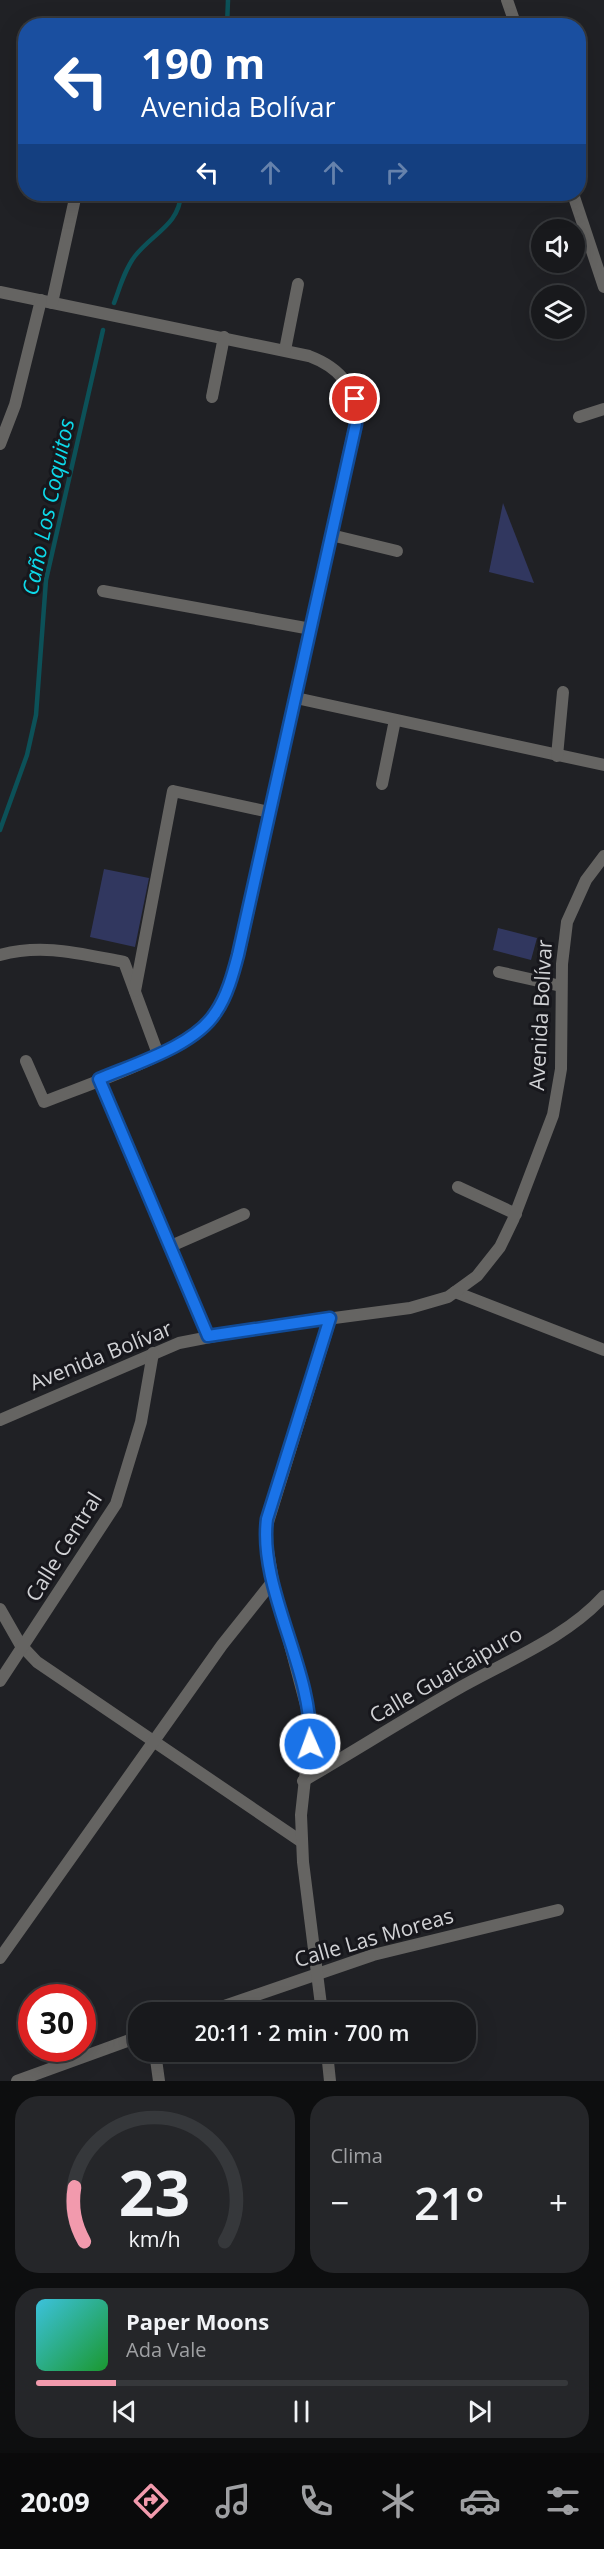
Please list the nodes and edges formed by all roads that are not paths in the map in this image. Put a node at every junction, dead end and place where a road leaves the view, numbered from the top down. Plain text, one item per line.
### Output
1 (507, 0) edge
2 (513, 18) edge
3 (74, 201) edge
4 (575, 201) edge
5 (298, 284) dead end
6 (604, 287) edge
7 (0, 292) edge
8 (46, 302) junction
9 (224, 337) junction
10 (285, 350) junction
11 (212, 397) dead end
12 (604, 409) edge
13 (579, 417) dead end
14 (0, 444) edge
15 (331, 535) junction
16 (397, 550) dead end
17 (103, 591) dead end
18 (311, 629) junction
19 (563, 692) dead end
20 (296, 698) junction
21 (395, 720) junction
22 (557, 756) junction
23 (604, 765) edge
24 (382, 784) dead end
25 (269, 812) junction
26 (604, 856) edge
27 (0, 955) edge
28 (499, 972) dead end
29 (561, 986) junction
30 (135, 991) junction
31 (158, 1054) junction
32 (26, 1061) dead end
33 (99, 1079) junction
34 (458, 1187) dead end
35 (244, 1214) dead end
36 (516, 1215) junction
37 (171, 1246) junction
38 (455, 1292) junction
39 (330, 1318) junction
40 (208, 1336) junction
41 (604, 1350) edge
42 (153, 1353) junction
43 (0, 1420) edge
44 (273, 1581) junction
45 (604, 1596) edge
46 (1, 1616) edge
47 (23, 1647) junction
48 (0, 1681) edge
49 (155, 1742) junction
50 (303, 1780) junction
51 (302, 1842) junction
52 (558, 1910) dead end
53 (0, 1958) edge
54 (318, 1974) junction
55 (236, 2002) edge
56 (321, 2002) edge
57 (128, 2041) edge
58 (156, 2062) edge
59 (328, 2062) edge
60 (17, 2081) edge
61 (159, 2081) edge
62 (330, 2081) edge

1 - 2 street
3 - 8 street
4 - 6 street
5 - 10 street
7 - 8 street
8 - 9 street
8 - 14 street
9 - 10 street
9 - 11 street
10 - 15 street
12 - 13 street
15 - 16 street
15 - 18 street
17 - 18 street
18 - 20 street
19 - 22 street
20 - 21 street
20 - 25 street
21 - 22 street
21 - 24 street
22 - 23 street
25 - 30 street
25 - 31 street
26 - 29 street, Avenida Bolívar
27 - 30 street
28 - 29 street
29 - 36 street, Avenida Bolívar
30 - 31 street
31 - 33 street
32 - 33 street
33 - 37 street
34 - 36 street
35 - 37 street
36 - 38 street, Avenida Bolívar
37 - 40 street
38 - 39 street, Avenida Bolívar
38 - 41 street
39 - 40 street, Avenida Bolívar
39 - 44 street
40 - 42 street, Avenida Bolívar
42 - 43 street, Avenida Bolívar
42 - 47 street, Calle Central
44 - 49 street
44 - 50 street
45 - 50 street, Calle Guaicaipuro
46 - 47 street
47 - 48 street, Calle Central
47 - 49 street
49 - 51 street
49 - 53 street
50 - 51 street
51 - 54 street
52 - 54 street, Calle Las Moreas
54 - 55 street, Calle Las Moreas
54 - 56 street
57 - 60 street
58 - 61 street
59 - 62 street

